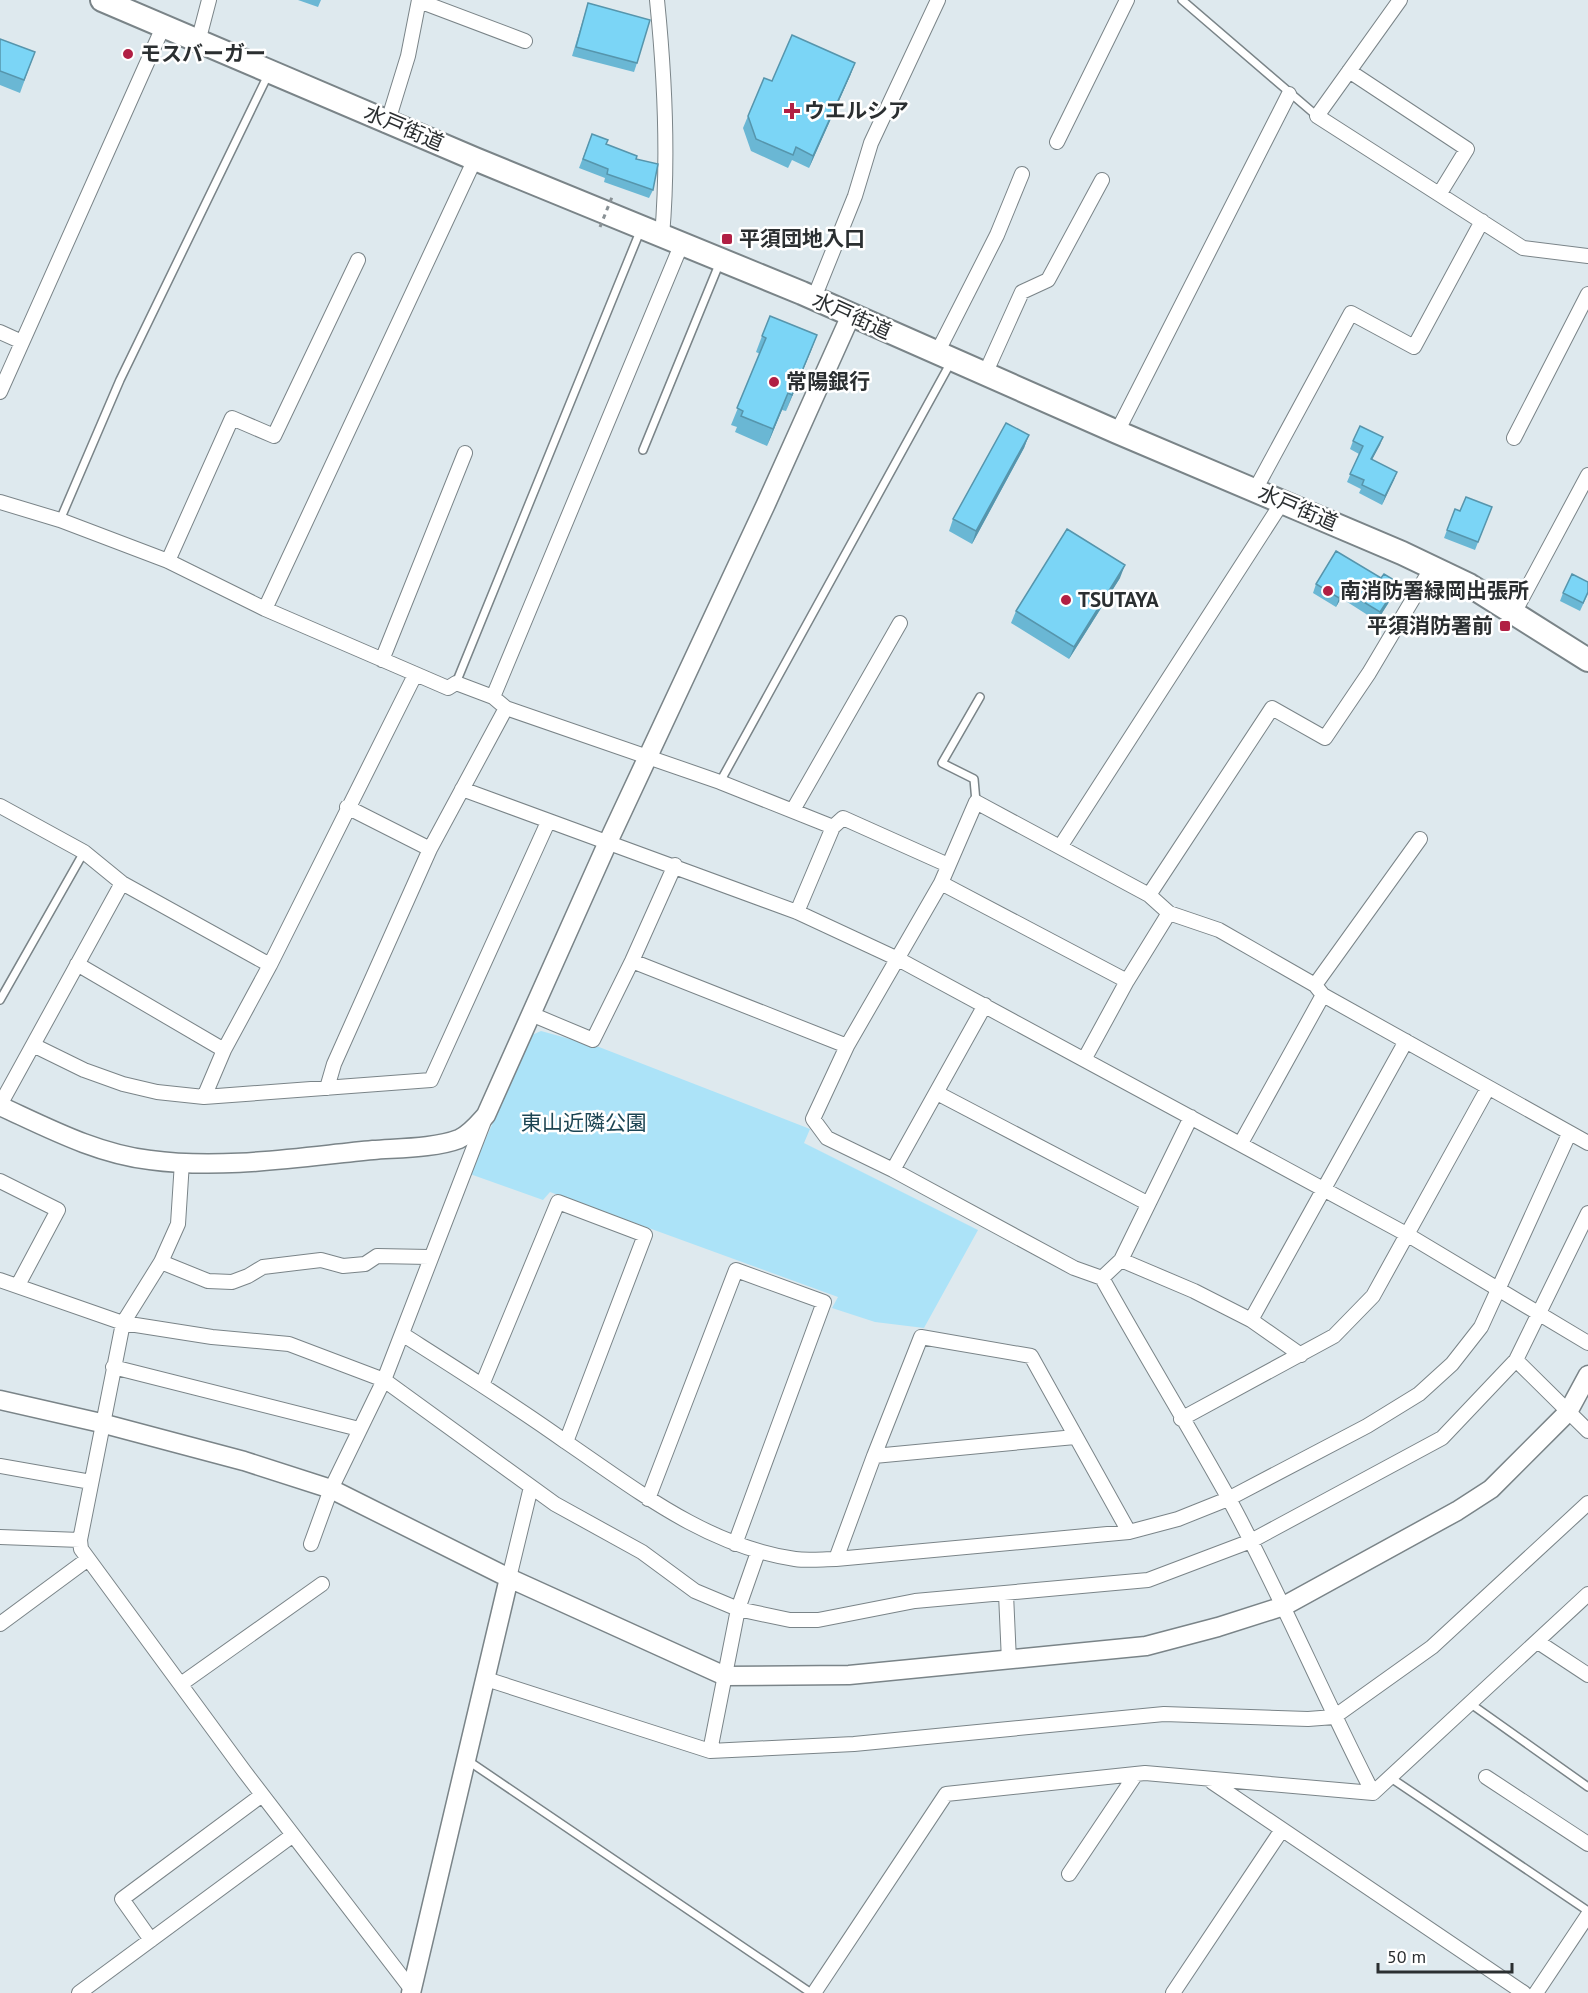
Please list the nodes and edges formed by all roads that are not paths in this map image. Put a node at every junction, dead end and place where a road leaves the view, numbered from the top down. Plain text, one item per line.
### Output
1 (102, 0) edge
2 (209, 0) edge
3 (419, 0) edge
4 (657, 0) edge
5 (938, 0) edge
6 (1127, 0) edge
7 (1182, 0) edge
8 (1400, 0) edge
9 (163, 27) junction
10 (525, 41) dead end
11 (198, 42) junction
12 (1349, 70) junction
13 (270, 72) junction
14 (1289, 94) junction
15 (1317, 116) junction
16 (388, 121) junction
17 (1057, 142) dead end
18 (475, 159) junction
19 (1022, 174) dead end
20 (1102, 180) dead end
21 (1440, 193) junction
22 (1482, 221) junction
23 (662, 235) junction
24 (1588, 256) edge
25 (358, 260) dead end
26 (721, 260) junction
27 (1588, 294) edge
28 (814, 298) junction
29 (851, 315) junction
30 (0, 332) edge
31 (22, 342) junction
32 (944, 357) junction
33 (985, 374) junction
34 (0, 392) edge
35 (1117, 432) junction
36 (1514, 438) dead end
37 (643, 450) dead end
38 (465, 453) dead end
39 (1588, 475) edge
40 (1255, 490) junction
41 (1283, 501) junction
42 (0, 502) edge
43 (60, 520) junction
44 (168, 561) junction
45 (1432, 567) junction
46 (265, 609) junction
47 (1514, 613) junction
48 (900, 623) dead end
49 (382, 660) junction
50 (1588, 660) edge
51 (415, 675) junction
52 (456, 683) junction
53 (493, 697) junction
54 (980, 697) dead end
55 (506, 708) junction
56 (649, 759) junction
57 (720, 782) junction
58 (462, 789) junction
59 (976, 802) junction
60 (0, 806) edge
61 (347, 807) junction
62 (794, 810) junction
63 (548, 822) junction
64 (833, 827) junction
65 (1420, 839) dead end
66 (608, 842) junction
67 (1060, 847) junction
68 (430, 849) junction
69 (84, 852) junction
70 (675, 865) junction
71 (948, 865) junction
72 (122, 883) junction
73 (941, 883) junction
74 (1149, 895) junction
75 (797, 912) junction
76 (1169, 913) junction
77 (898, 958) junction
78 (632, 961) junction
79 (77, 964) junction
80 (270, 965) junction
81 (1127, 981) junction
82 (1319, 990) junction
83 (0, 1000) edge
84 (985, 1005) junction
85 (531, 1014) junction
86 (1406, 1041) junction
87 (33, 1045) junction
88 (847, 1046) junction
89 (224, 1050) junction
90 (1085, 1058) junction
91 (327, 1088) junction
92 (1488, 1088) junction
93 (937, 1094) junction
94 (204, 1097) junction
95 (0, 1105) edge
96 (486, 1115) junction
97 (1191, 1117) junction
98 (1569, 1134) junction
99 (1241, 1143) junction
100 (1588, 1143) edge
101 (182, 1162) junction
102 (893, 1170) junction
103 (0, 1181) edge
104 (1325, 1189) junction
105 (1147, 1203) junction
106 (1588, 1213) edge
107 (1408, 1235) junction
108 (429, 1257) junction
109 (1120, 1260) junction
110 (161, 1262) junction
111 (1102, 1278) junction
112 (0, 1280) edge
113 (18, 1285) junction
114 (1497, 1290) junction
115 (1540, 1316) junction
116 (1251, 1320) junction
117 (123, 1323) junction
118 (402, 1334) junction
119 (1588, 1343) edge
120 (1301, 1355) junction
121 (1516, 1360) junction
122 (113, 1367) junction
123 (1588, 1375) edge
124 (384, 1380) junction
125 (482, 1385) junction
126 (0, 1400) edge
127 (1568, 1412) junction
128 (1181, 1419) junction
129 (101, 1423) junction
130 (359, 1429) junction
131 (1588, 1431) edge
132 (1075, 1437) junction
133 (566, 1442) junction
134 (874, 1456) junction
135 (0, 1466) edge
136 (91, 1482) junction
137 (531, 1487) junction
138 (331, 1489) junction
139 (648, 1499) junction
140 (1228, 1499) junction
141 (1588, 1503) edge
142 (1129, 1532) junction
143 (0, 1537) edge
144 (80, 1540) junction
145 (1251, 1541) junction
146 (311, 1544) dead end
147 (735, 1544) junction
148 (758, 1552) junction
149 (88, 1559) junction
150 (836, 1559) junction
151 (509, 1578) junction
152 (322, 1584) dead end
153 (1006, 1594) junction
154 (1588, 1594) edge
155 (1284, 1606) junction
156 (738, 1609) junction
157 (0, 1624) edge
158 (1538, 1642) junction
159 (1009, 1661) junction
160 (1588, 1675) edge
161 (725, 1676) junction
162 (486, 1679) junction
163 (181, 1684) junction
164 (1471, 1704) junction
165 (1334, 1717) junction
166 (710, 1751) junction
167 (467, 1760) junction
168 (1136, 1774) junction
169 (1486, 1777) dead end
170 (1391, 1778) junction
171 (1210, 1780) junction
172 (1588, 1787) edge
173 (1373, 1793) junction
174 (262, 1795) junction
175 (1281, 1831) junction
176 (293, 1835) junction
177 (1588, 1844) edge
178 (1069, 1874) dead end
179 (1588, 1913) edge
180 (151, 1940) junction
181 (411, 1991) edge
182 (79, 1993) edge
183 (812, 1993) edge
184 (1173, 1993) edge
185 (1524, 1993) edge
186 (1536, 1993) edge

1 - 9 main road, 水戸街道
2 - 11 street
3 - 10 street
3 - 16 street
4 - 23 street
5 - 28 street
6 - 17 street
7 - 14 lane
8 - 12 street
9 - 11 main road, 水戸街道
9 - 31 street
11 - 13 main road, 水戸街道
12 - 15 street
12 - 21 street
13 - 16 main road, 水戸街道
13 - 43 lane
14 - 15 lane
14 - 35 street
15 - 21 street
16 - 18 main road, 水戸街道
18 - 23 main road, 水戸街道
18 - 46 street
19 - 32 street
20 - 33 street
21 - 22 street
22 - 24 street
22 - 40 street
23 - 26 main road, 水戸街道
23 - 52 lane
23 - 53 street
25 - 44 street
26 - 28 main road, 水戸街道
26 - 37 lane
27 - 36 street
28 - 29 main road, 水戸街道
29 - 32 main road, 水戸街道
29 - 56 street
30 - 31 street
31 - 34 street
32 - 33 main road, 水戸街道
32 - 57 lane
33 - 35 main road, 水戸街道
35 - 40 main road, 水戸街道
38 - 49 street
39 - 47 street
40 - 41 main road, 水戸街道
41 - 45 main road, 水戸街道
41 - 67 street
42 - 43 street
43 - 44 street
44 - 46 street
45 - 47 main road, 水戸街道
45 - 74 street
46 - 49 street
47 - 50 main road, 水戸街道
48 - 62 street
49 - 51 street
51 - 52 street
51 - 61 street
52 - 53 street
53 - 55 street
54 - 59 lane
55 - 56 street
55 - 58 street
56 - 57 street
56 - 66 street
57 - 62 street
58 - 63 street
58 - 68 street
59 - 67 street
59 - 71 street
60 - 69 street
61 - 68 street
61 - 80 street
62 - 64 street
63 - 66 street
63 - 91 street
64 - 71 street
64 - 75 street
65 - 82 street
66 - 70 street
66 - 85 street
67 - 74 street
68 - 91 street
69 - 72 street
69 - 83 lane
70 - 75 street
70 - 78 street
71 - 73 street
72 - 79 street
72 - 80 street
73 - 77 street
73 - 81 street
74 - 76 street
75 - 77 street
76 - 81 street
76 - 82 street
77 - 84 street
77 - 88 street
78 - 85 street
78 - 88 street
79 - 87 street
79 - 89 street
80 - 89 street
81 - 90 street
82 - 86 street
82 - 99 street
84 - 90 street
84 - 93 street
85 - 96 street
86 - 92 street
86 - 104 street
87 - 94 street
87 - 95 street
88 - 102 street
89 - 94 street
90 - 97 street
91 - 94 street
92 - 98 street
92 - 107 street
93 - 102 street
93 - 105 street
95 - 101 street
96 - 101 street
96 - 108 street
97 - 99 street
97 - 105 street
98 - 100 street
98 - 114 street
99 - 104 street
101 - 110 street
102 - 111 street
103 - 113 street
104 - 107 street
104 - 116 street
105 - 109 street
106 - 115 street
107 - 114 street
107 - 120 street
108 - 110 street
108 - 118 street
109 - 111 street
109 - 116 street
110 - 117 street
111 - 128 street
112 - 113 street
113 - 117 street
114 - 115 street
114 - 140 street
115 - 119 street
115 - 121 street
116 - 120 street
117 - 122 street
117 - 124 street
118 - 124 street
118 - 125 street
120 - 128 street
121 - 127 street
121 - 145 street
122 - 129 street
122 - 130 street
123 - 127 street
124 - 130 street
124 - 137 street
125 - 133 street
125 - 133 street
126 - 129 street
127 - 131 street
127 - 155 street
128 - 140 street
129 - 136 street
129 - 138 street
130 - 138 street
132 - 134 street
132 - 134 street
132 - 142 street
133 - 139 street
134 - 150 street
135 - 136 street
136 - 144 street
137 - 151 street
137 - 156 street
138 - 146 street
138 - 151 street
139 - 147 street
139 - 147 street
140 - 142 street
140 - 145 street
141 - 165 street
142 - 150 street
143 - 144 street
144 - 149 street
145 - 153 street
145 - 155 street
147 - 148 street
148 - 150 street
148 - 156 street
149 - 157 street
149 - 163 street
151 - 161 street
151 - 162 street
152 - 163 street
153 - 156 street
153 - 159 street
154 - 158 street
155 - 159 street
155 - 165 street
156 - 161 street
158 - 160 street
158 - 164 street
159 - 161 street
161 - 166 street
162 - 166 street
162 - 167 street
163 - 174 street
164 - 170 street
164 - 172 lane
165 - 166 street
165 - 173 street
167 - 181 street
167 - 183 lane
168 - 171 street
168 - 178 street
168 - 183 street
169 - 177 street
170 - 173 street
170 - 179 lane
171 - 173 street
171 - 175 street
174 - 176 street
174 - 180 street
175 - 184 street
175 - 185 street
176 - 180 street
176 - 181 street
179 - 186 street
180 - 182 street

